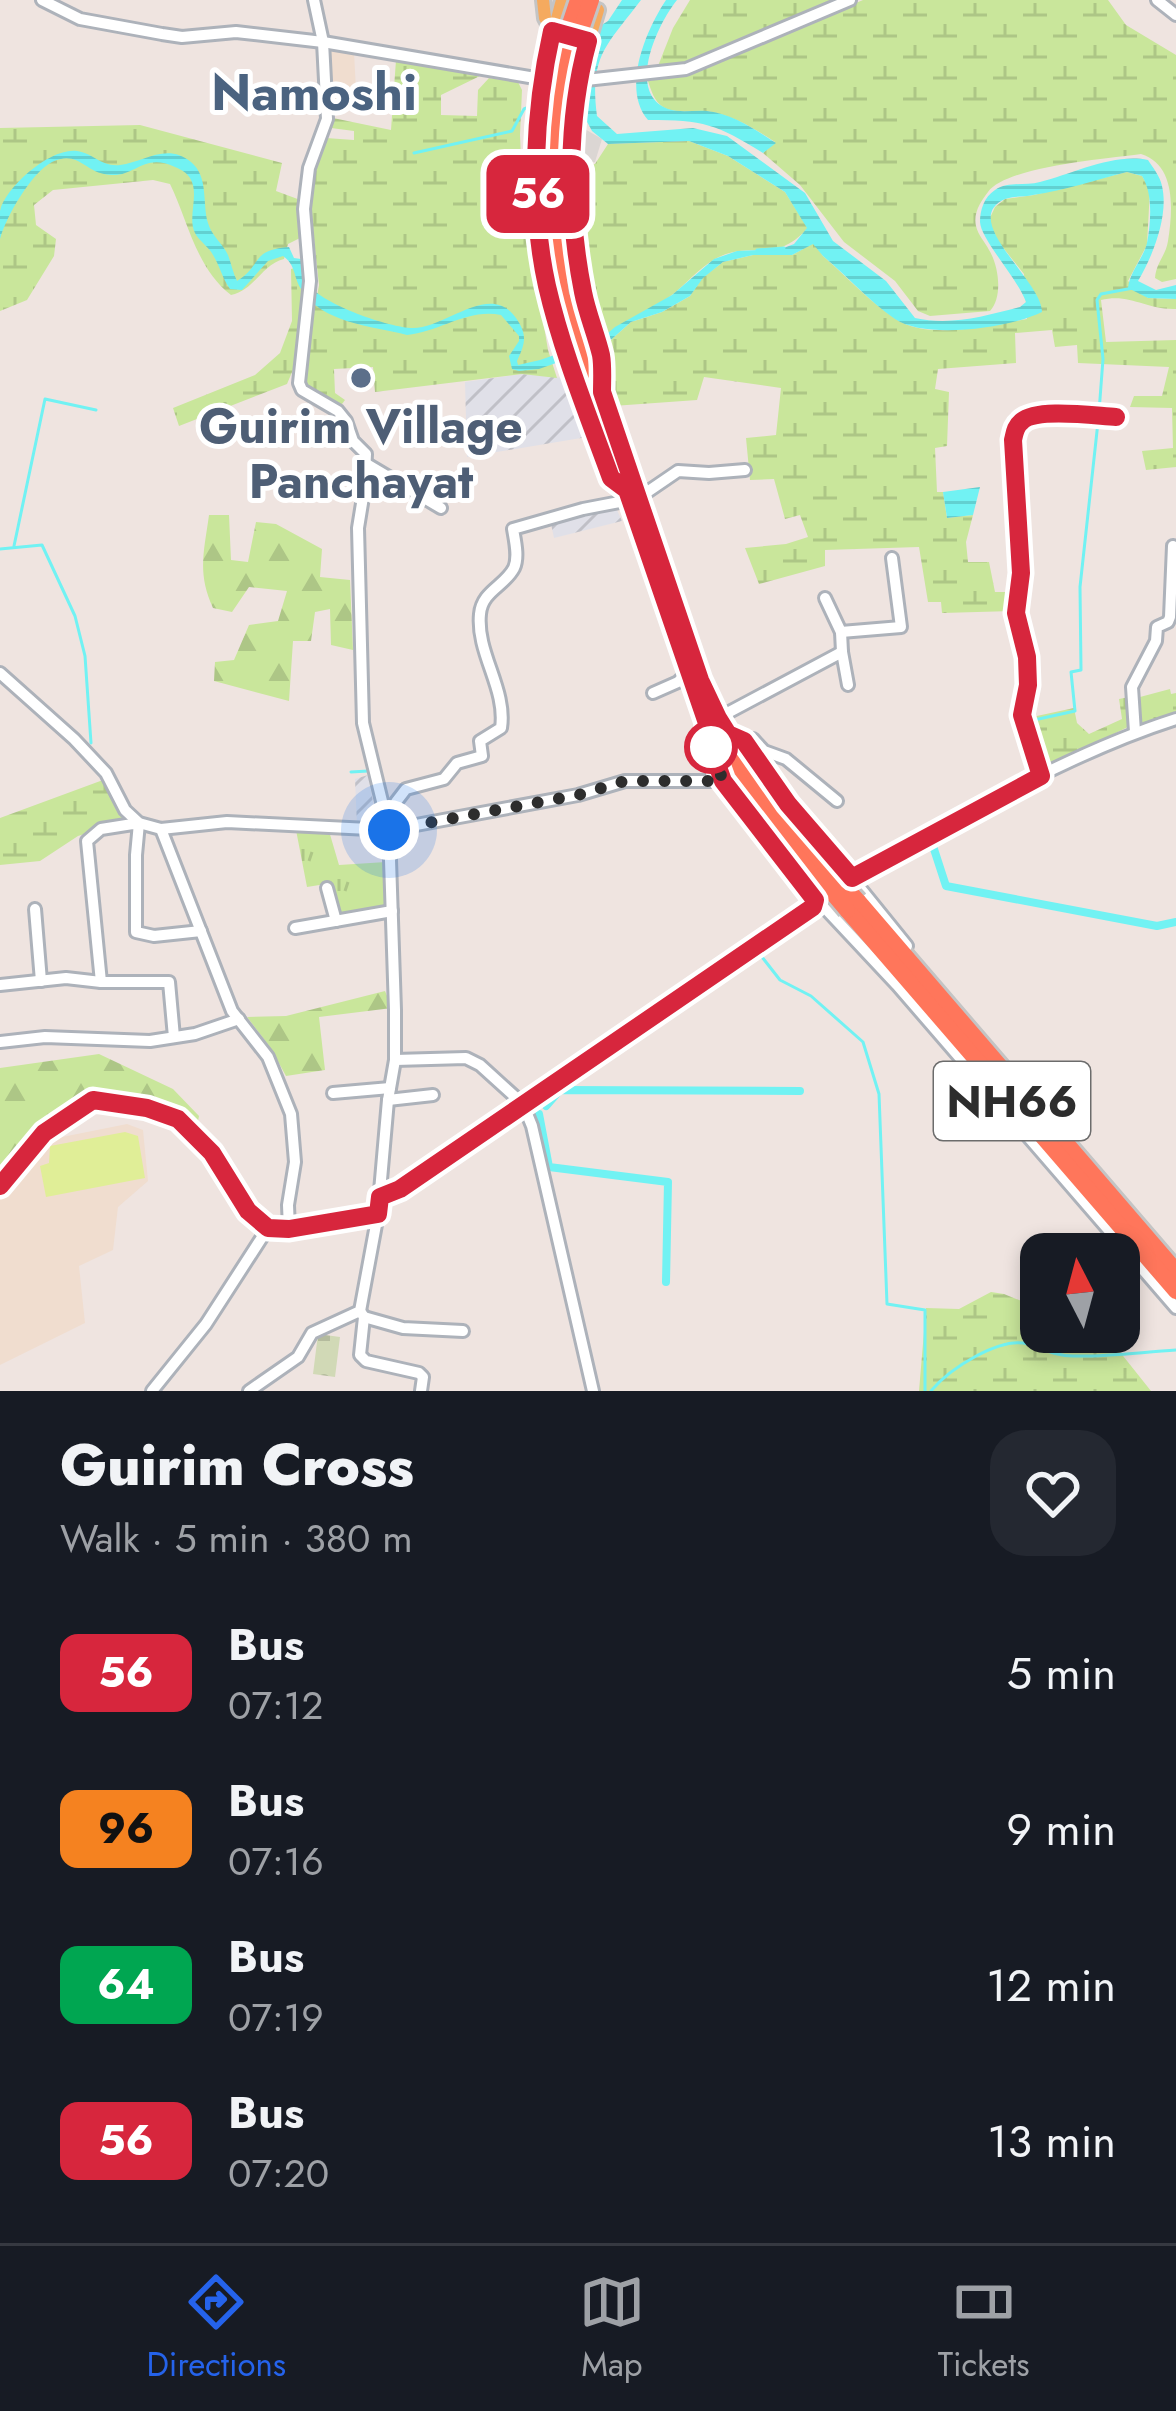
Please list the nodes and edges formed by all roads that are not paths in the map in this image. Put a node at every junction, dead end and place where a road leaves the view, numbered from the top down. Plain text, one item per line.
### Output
1 (42, 0) edge
2 (72, 0) edge
3 (314, 0) edge
4 (543, 0) edge
5 (563, 0) edge
6 (578, 0) edge
7 (850, 0) edge
8 (1157, 0) edge
9 (596, 3) edge
10 (70, 15) junction
11 (1176, 15) edge
12 (549, 24) junction
13 (588, 41) junction
14 (323, 42) junction
15 (566, 57) junction
16 (542, 74) junction
17 (585, 81) junction
18 (260, 92) dead end
19 (539, 105) joint
20 (326, 108) junction
21 (574, 123) joint
22 (602, 392) junction
23 (1116, 417) dead end
24 (365, 463) junction
25 (746, 470) dead end
26 (631, 497) junction
27 (441, 508) dead end
28 (1173, 546) edge
29 (892, 558) dead end
30 (825, 598) dead end
31 (841, 632) junction
32 (842, 652) junction
33 (688, 672) junction
34 (0, 673) edge
35 (848, 685) dead end
36 (653, 693) dead end
37 (1176, 719) edge
38 (712, 720) junction
39 (1135, 732) junction
40 (735, 737) junction
41 (1041, 776) junction
42 (723, 781) junction
43 (837, 801) dead end
44 (139, 823) junction
45 (161, 830) junction
46 (389, 830) junction
47 (824, 873) junction
48 (852, 878) junction
49 (327, 888) dead end
50 (819, 904) junction
51 (852, 906) junction
52 (35, 909) dead end
53 (392, 911) junction
54 (336, 921) junction
55 (295, 928) dead end
56 (201, 931) junction
57 (41, 981) junction
58 (101, 982) junction
59 (0, 985) edge
60 (238, 1019) junction
61 (175, 1037) junction
62 (0, 1042) edge
63 (395, 1060) junction
64 (333, 1093) dead end
65 (389, 1094) junction
66 (434, 1095) dead end
67 (523, 1104) junction
68 (0, 1186) edge
69 (380, 1197) junction
70 (378, 1214) junction
71 (268, 1228) junction
72 (289, 1229) junction
73 (1176, 1260) edge
74 (1176, 1271) edge
75 (1176, 1292) edge
76 (1176, 1308) edge
77 (362, 1314) junction
78 (464, 1330) dead end
79 (152, 1391) edge
80 (249, 1391) edge
81 (421, 1391) edge
82 (593, 1391) edge

1 - 10 street
2 - 10 street
3 - 14 street
4 - 12 main road
5 - 9 main road
5 - 12 main road
6 - 15 highway, NH66, bridge
7 - 17 street
8 - 11 street
9 - 13 main road
9 - 15 highway, NH66, bridge
10 - 14 street
12 - 13 main road
12 - 16 main road
13 - 17 main road
14 - 16 street
14 - 20 street
15 - 22 highway, NH66
15 - 26 highway, NH66
16 - 19 main road
17 - 21 main road
18 - 20 street
19 - 26 highway
20 - 24 street
21 - 22 highway
22 - 26 highway, NH66
23 - 41 street
24 - 27 street
24 - 46 street
25 - 26 street
26 - 33 highway, NH66
26 - 38 highway, NH66
26 - 46 street
28 - 39 street
29 - 31 street
30 - 31 street
31 - 32 street
32 - 35 street
32 - 38 street
33 - 36 street
33 - 38 highway, NH66
34 - 44 street
37 - 39 street
38 - 40 highway, NH66
38 - 42 highway
38 - 47 highway, NH66
39 - 41 street
40 - 43 street
40 - 47 highway, NH66
40 - 48 highway
41 - 48 street
42 - 46 street
42 - 50 highway
44 - 45 street
44 - 56 street
44 - 58 street
45 - 46 street
45 - 56 street
46 - 53 street
47 - 51 highway, NH66, bridge
48 - 50 street
48 - 73 street
49 - 54 street
50 - 67 street
50 - 76 street
51 - 74 highway, NH66
51 - 75 highway, NH66
52 - 57 street
53 - 54 street
53 - 63 street
54 - 55 street
56 - 60 street
57 - 58 street
57 - 59 street
58 - 61 street
60 - 61 street
60 - 72 street
61 - 62 street
63 - 65 street
63 - 67 street
64 - 65 street
65 - 66 street
65 - 69 street
67 - 69 street
67 - 82 street
68 - 71 street
69 - 70 street
70 - 72 street
70 - 77 street
71 - 72 street
71 - 79 street
77 - 78 street
77 - 80 street
77 - 81 street

